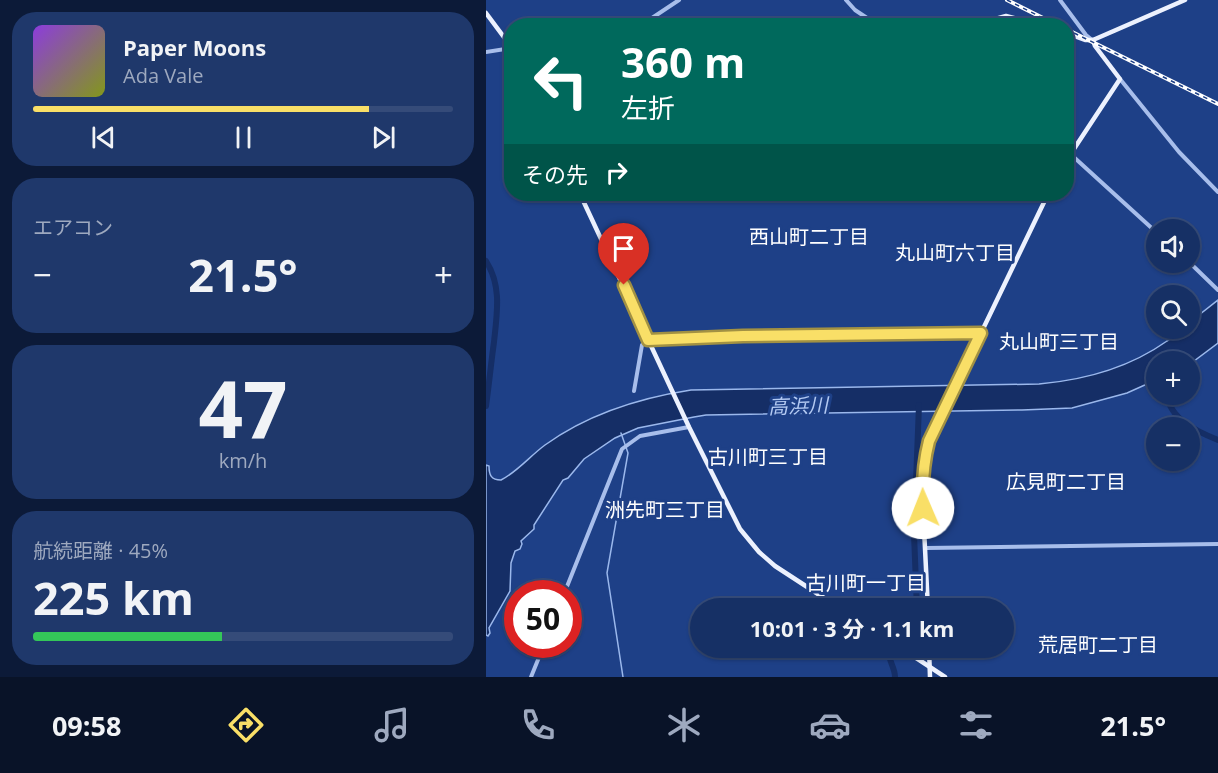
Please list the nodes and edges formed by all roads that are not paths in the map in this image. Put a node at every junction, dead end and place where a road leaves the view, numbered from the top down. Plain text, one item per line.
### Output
1 (679, 0) edge
2 (846, 0) edge
3 (1060, 0) edge
4 (1185, 0) edge
5 (486, 13) edge
6 (652, 18) edge
7 (867, 18) edge
8 (999, 18) edge
9 (1014, 18) edge
10 (1073, 18) edge
11 (1074, 19) edge
12 (1074, 36) edge
13 (504, 38) edge
14 (1093, 40) junction
15 (504, 49) edge
16 (486, 52) edge
17 (1120, 79) junction
18 (1074, 145) edge
19 (1074, 157) edge
20 (1218, 192) edge
21 (583, 201) edge
22 (1044, 201) edge
23 (1146, 223) edge
24 (1200, 273) edge
25 (1218, 290) edge
26 (981, 333) junction
27 (648, 340) junction
28 (634, 391) dead end
29 (688, 424) junction
30 (1218, 544) edge
31 (926, 549) junction
32 (570, 580) edge
33 (824, 598) edge
34 (928, 598) edge
35 (539, 658) edge
36 (917, 658) edge
37 (930, 658) edge
38 (930, 666) junction
39 (531, 677) edge
40 (930, 677) edge
41 (945, 677) edge

1 - 6 street
2 - 7 street
3 - 10 street
4 - 14 main road
5 - 13 main road
8 - 9 main road
11 - 14 street
12 - 14 main road
14 - 17 main road
15 - 16 street
17 - 18 main road
17 - 20 street
19 - 23 street
21 - 27 main road
22 - 26 main road
24 - 25 street
26 - 27 street
26 - 31 main road
27 - 28 street
27 - 29 main road
29 - 32 street
29 - 33 main road
30 - 31 street
31 - 34 main road
35 - 39 street
36 - 38 main road
37 - 38 main road
38 - 40 main road
38 - 41 main road

